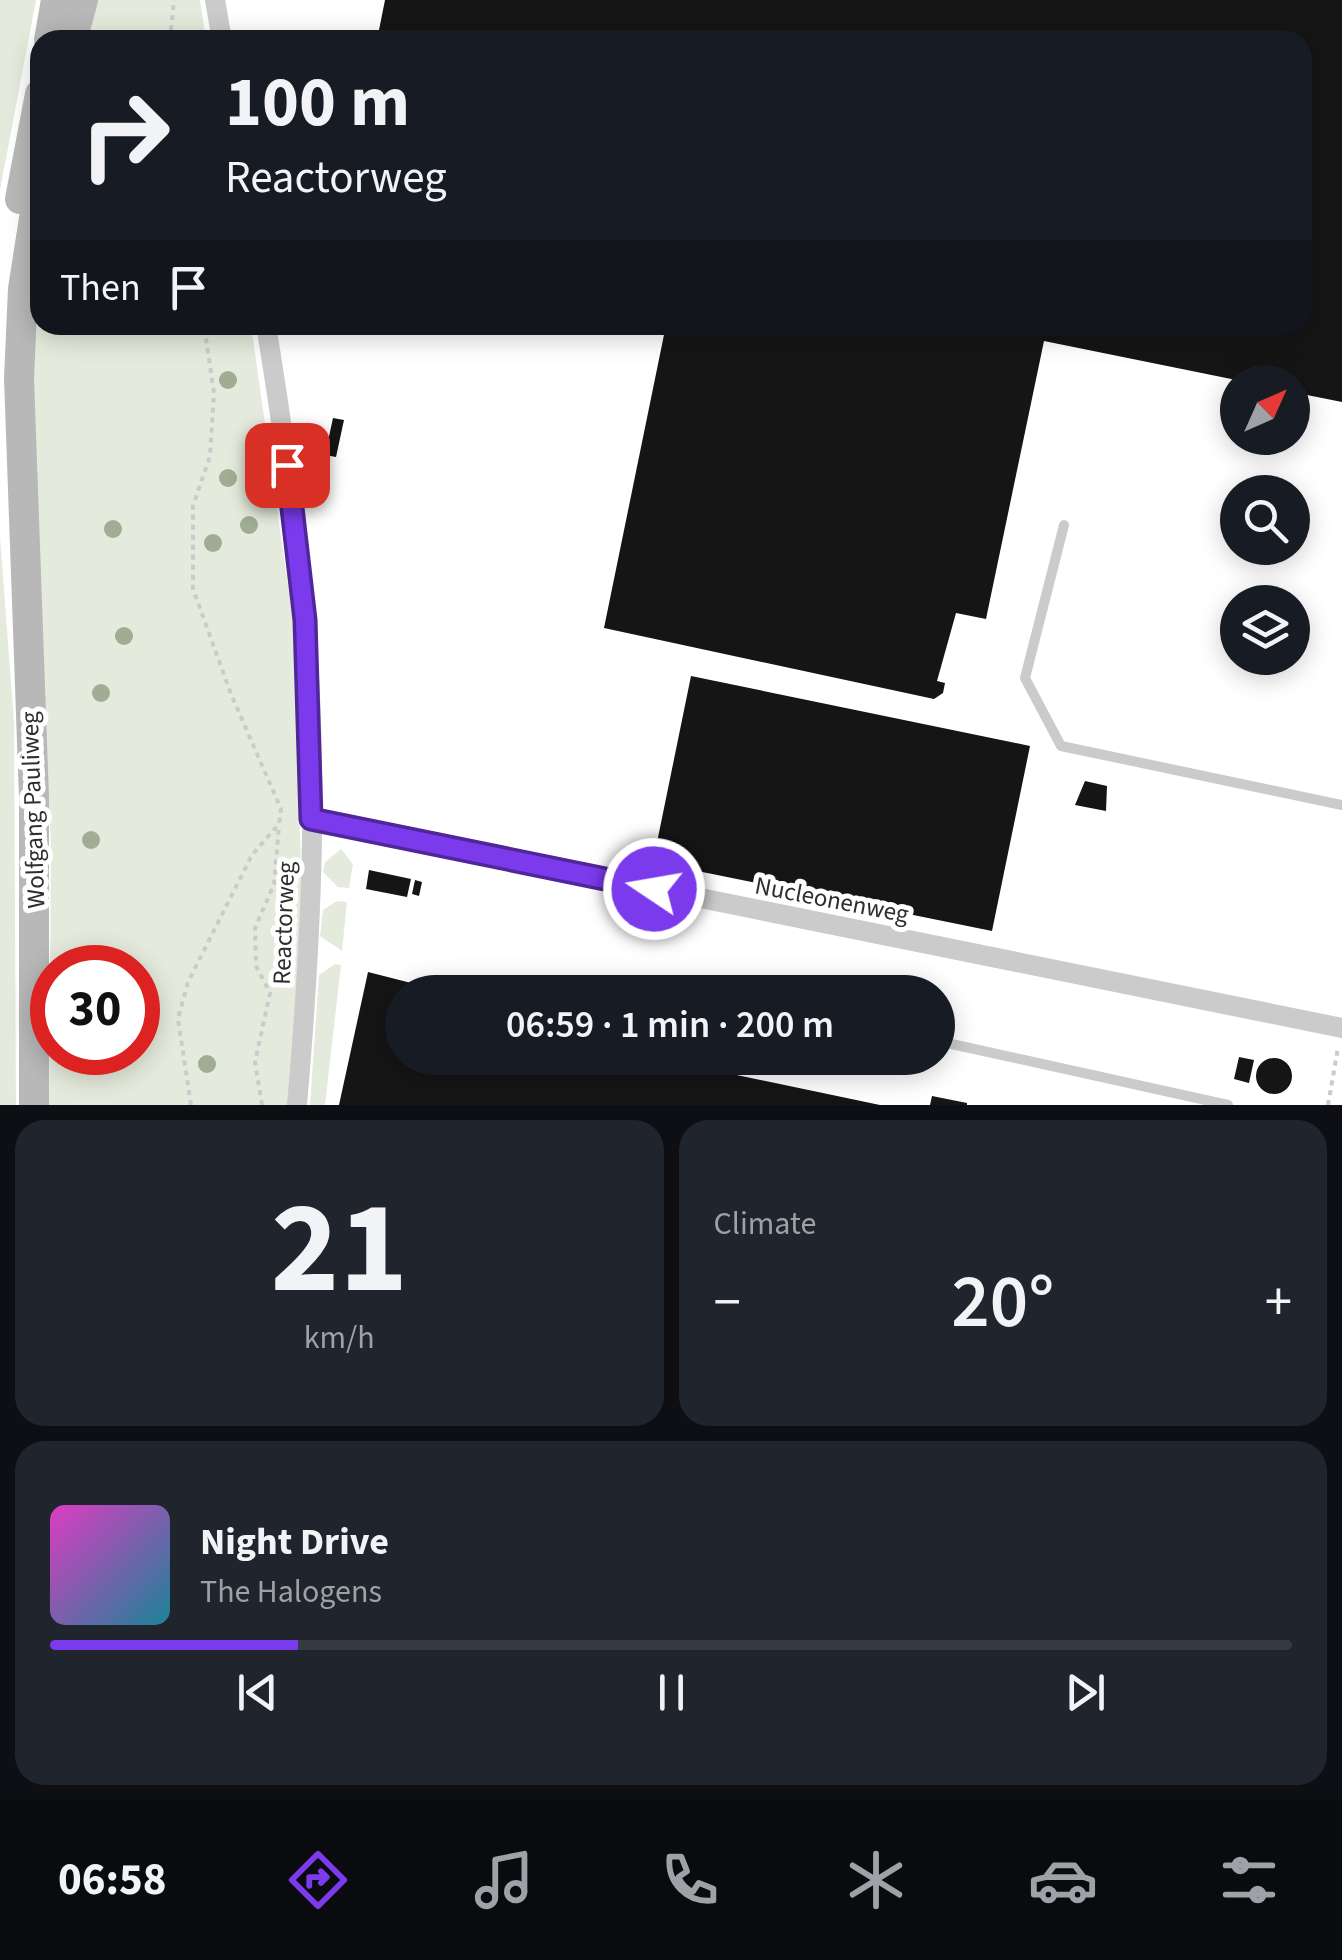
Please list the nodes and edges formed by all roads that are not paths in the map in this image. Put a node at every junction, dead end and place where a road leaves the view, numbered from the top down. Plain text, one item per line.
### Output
1 (56, 0) edge
2 (83, 0) edge
3 (216, 0) edge
4 (51, 30) edge
5 (75, 30) edge
6 (220, 30) edge
7 (30, 145) edge
8 (30, 244) edge
9 (267, 335) edge
10 (1064, 525) dead end
11 (23, 574) junction
12 (1342, 805) edge
13 (311, 819) junction
14 (1342, 1028) edge
15 (955, 1045) edge
16 (34, 1105) edge
17 (297, 1105) edge
18 (1228, 1105) edge

1 - 4 main road
2 - 5 main road
3 - 6 street
7 - 11 main road, Wolfgang Pauliweg
8 - 11 main road, Wolfgang Pauliweg
9 - 13 street, Reactorweg
10 - 12 lane
11 - 16 main road, Wolfgang Pauliweg
13 - 14 street, Nucleonenweg
13 - 17 street, Reactorweg
15 - 18 lane

